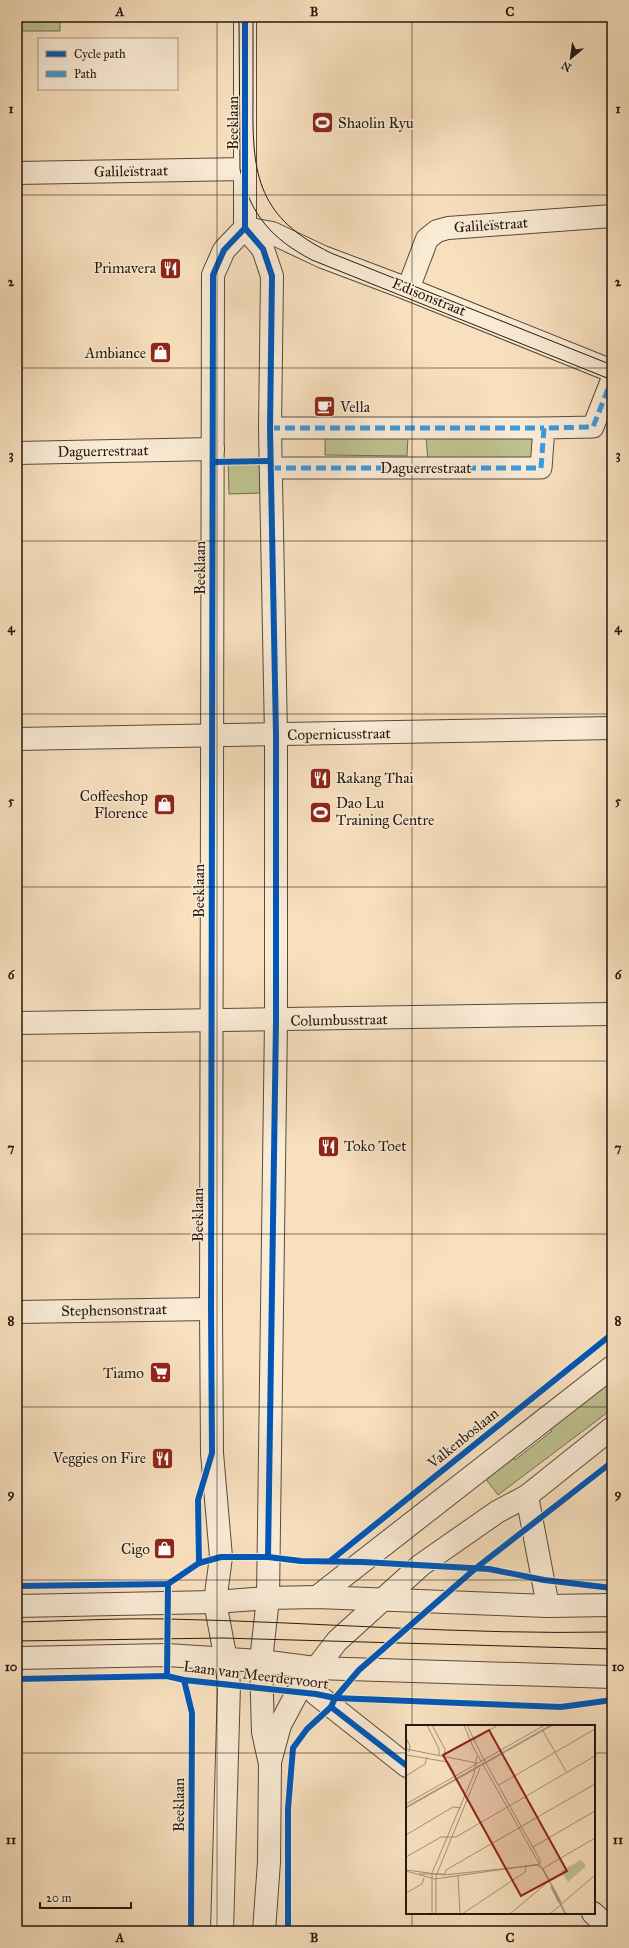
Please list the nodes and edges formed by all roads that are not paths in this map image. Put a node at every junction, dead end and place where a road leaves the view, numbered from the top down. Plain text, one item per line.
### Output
1 (245, 17) edge
2 (246, 169) junction
3 (17, 173) edge
4 (612, 216) edge
5 (245, 228) junction
6 (408, 288) junction
7 (612, 371) edge
8 (612, 379) edge
9 (270, 428) junction
10 (544, 428) junction
11 (212, 449) junction
12 (17, 453) edge
13 (271, 468) junction
14 (612, 728) edge
15 (276, 735) junction
16 (212, 736) junction
17 (17, 739) edge
18 (612, 1014) edge
19 (212, 1021) junction
20 (276, 1021) junction
21 (17, 1023) edge
22 (211, 1309) junction
23 (17, 1312) edge
24 (612, 1367) edge
25 (612, 1428) edge
26 (526, 1496) junction
27 (317, 1597) junction
28 (268, 1598) junction
29 (384, 1599) junction
30 (215, 1602) junction
31 (612, 1605) edge
32 (17, 1606) edge
33 (548, 1606) junction
34 (17, 1658) edge
35 (226, 1660) junction
36 (261, 1661) junction
37 (315, 1668) junction
38 (612, 1677) edge
39 (270, 1764) junction
40 (406, 1765) edge
41 (593, 1914) edge
42 (222, 1931) edge
43 (264, 1931) edge
44 (612, 1931) edge

1 - 2 street, Beeklaan
2 - 3 street, Galileïstraat
2 - 5 street, Beeklaan
4 - 6 street, Galileïstraat
5 - 6 street, Edisonstraat
5 - 9 street
5 - 11 street, Beeklaan
6 - 7 street, Edisonstraat
8 - 10 street
9 - 10 street
9 - 13 street
10 - 13 street, Daguerrestraat
11 - 12 street, Daguerrestraat
11 - 16 street, Beeklaan
13 - 15 street
14 - 15 street, Copernicusstraat
15 - 16 street, Copernicusstraat
15 - 20 street
16 - 17 street, Copernicusstraat
16 - 19 street, Beeklaan
18 - 20 street, Columbusstraat
19 - 20 street, Columbusstraat
19 - 21 street, Columbusstraat
19 - 22 street, Beeklaan
20 - 28 street
22 - 23 street, Stephensonstraat
22 - 30 street, Beeklaan
24 - 27 street
25 - 26 street
26 - 29 street
26 - 33 street
27 - 28 street
27 - 29 street
28 - 30 street
28 - 36 street
29 - 33 street
29 - 37 street
30 - 32 street
30 - 35 street, Beeklaan
31 - 33 street
34 - 35 street, Laan van Meerdervoort
35 - 36 street, Laan van Meerdervoort
35 - 42 street, Beeklaan
36 - 37 street, Laan van Meerdervoort
36 - 39 street
37 - 38 street, Laan van Meerdervoort
37 - 39 street
37 - 40 street
39 - 43 street
41 - 44 street

